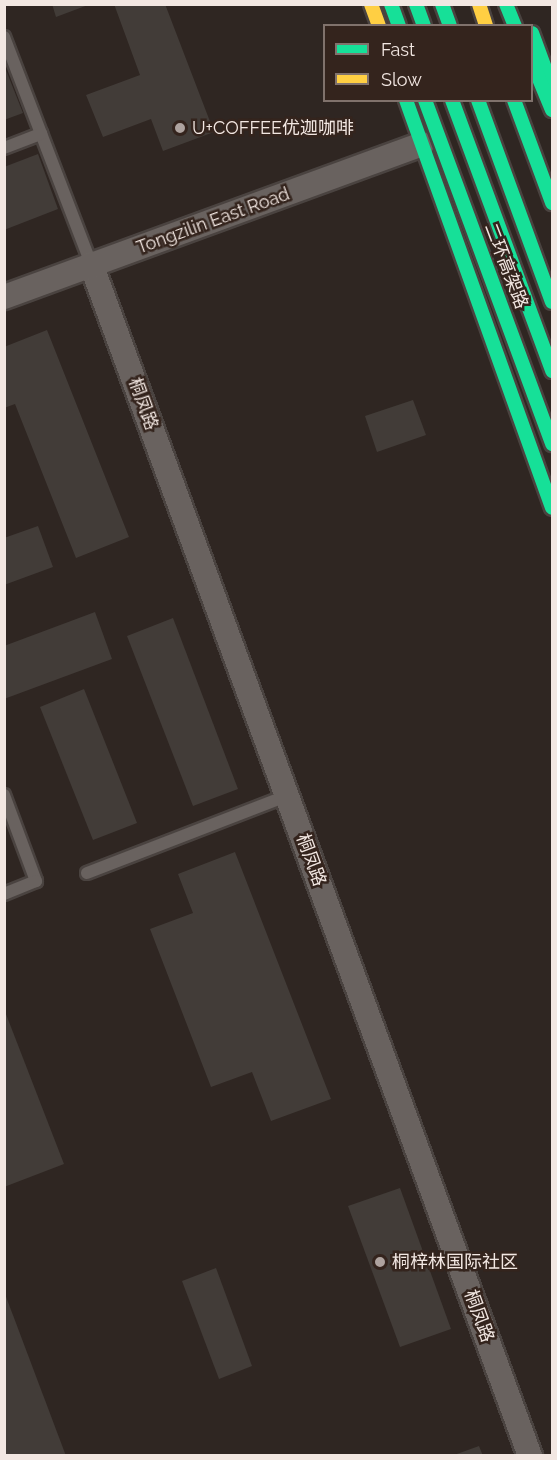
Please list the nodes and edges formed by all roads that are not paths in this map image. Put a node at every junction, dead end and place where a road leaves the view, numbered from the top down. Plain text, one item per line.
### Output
1 (371, 4) edge
2 (391, 4) edge
3 (416, 4) edge
4 (442, 4) edge
5 (479, 4) edge
6 (499, 4) edge
7 (506, 4) edge
8 (521, 4) edge
9 (378, 24) edge
10 (398, 24) edge
11 (423, 24) edge
12 (449, 24) edge
13 (485, 24) edge
14 (506, 24) edge
15 (515, 24) edge
16 (528, 24) edge
17 (4, 37) edge
18 (533, 38) edge
19 (533, 68) edge
20 (552, 88) edge
21 (533, 91) edge
22 (407, 102) edge
23 (426, 102) edge
24 (453, 102) edge
25 (479, 102) edge
26 (515, 102) edge
27 (548, 115) edge
28 (41, 134) junction
29 (422, 144) junction
30 (4, 148) edge
31 (552, 203) edge
32 (91, 264) junction
33 (473, 286) junction
34 (4, 297) edge
35 (552, 302) edge
36 (552, 371) edge
37 (552, 381) edge
38 (552, 444) edge
39 (552, 508) edge
40 (4, 795) edge
41 (287, 796) junction
42 (87, 873) dead end
43 (4, 894) edge
44 (530, 1455) edge

1 - 9 main road
2 - 10 main road
3 - 11 main road
4 - 12 main road
5 - 13 main road
6 - 14 main road
7 - 15 main road
8 - 16 main road
17 - 28 lane
18 - 20 main road
19 - 27 main road
21 - 27 main road
22 - 29 main road
23 - 38 main road, 二环高架路, bridge
24 - 36 main road
25 - 35 main road
26 - 31 main road
28 - 30 lane
28 - 32 lane
29 - 32 street, Tongzilin East Road
29 - 33 main road
32 - 34 street, Tongzilin East Road
32 - 41 street, 桐凤路
33 - 37 main road
33 - 39 main road
40 - 43 lane
41 - 42 lane
41 - 44 street, 桐凤路

